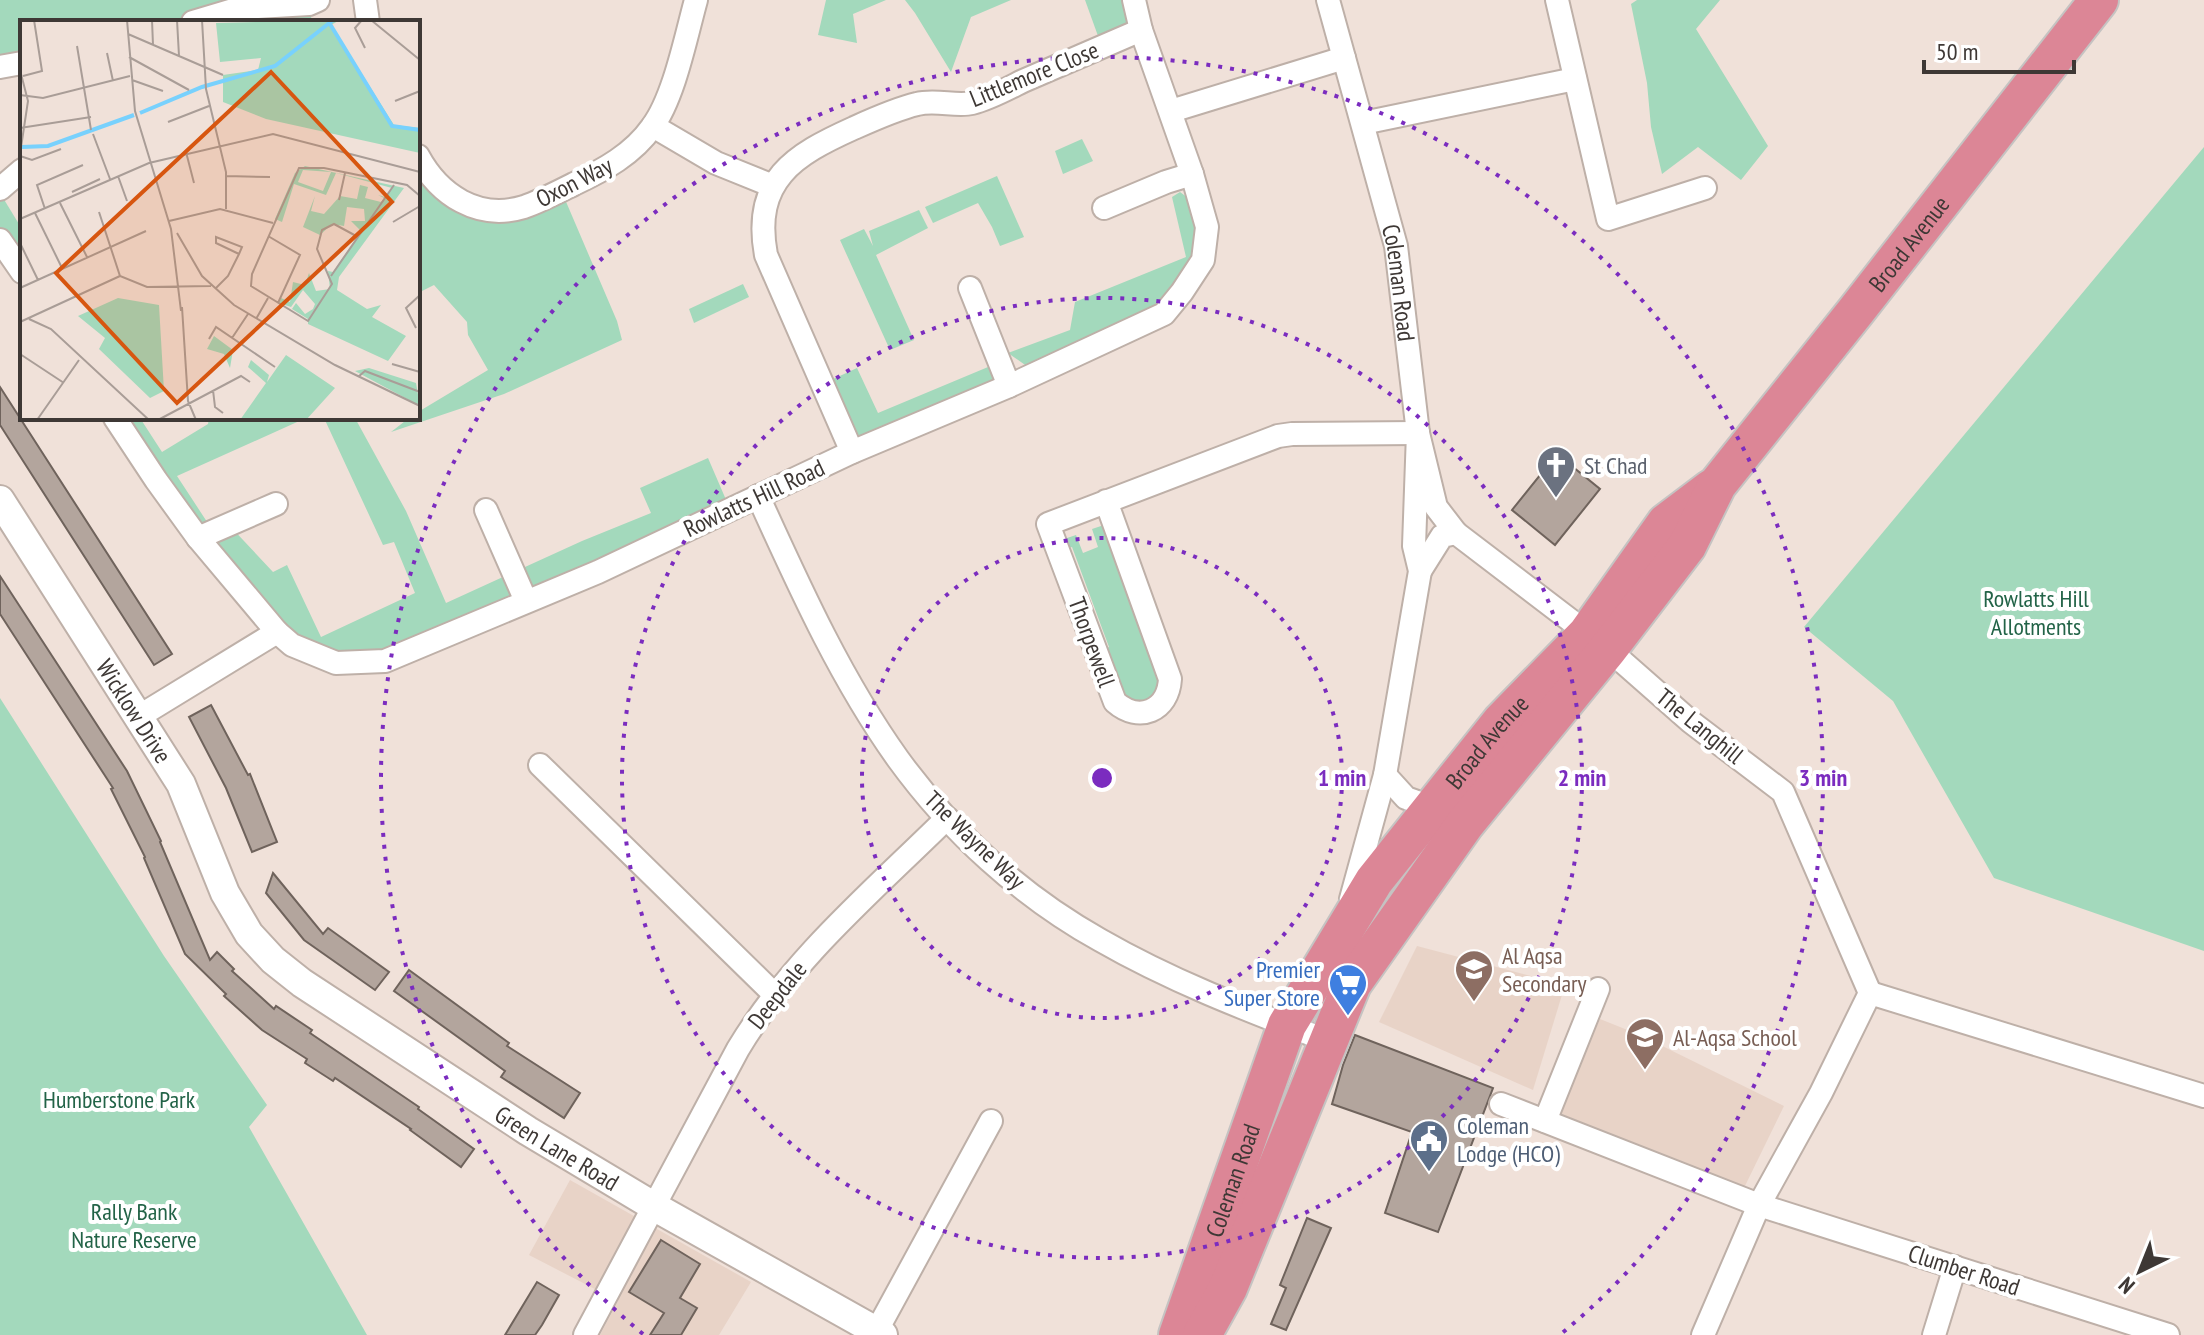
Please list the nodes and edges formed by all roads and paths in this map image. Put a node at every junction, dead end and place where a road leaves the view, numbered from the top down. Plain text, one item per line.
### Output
1 (365, 0) edge
2 (696, 0) edge
3 (1134, 0) edge
4 (1328, 0) edge
5 (1557, 0) edge
6 (2099, 0) edge
7 (313, 9) edge
8 (200, 20) edge
9 (368, 20) edge
10 (1141, 30) junction
11 (1344, 58) junction
12 (20, 63) edge
13 (0, 67) edge
14 (1575, 79) junction
15 (1171, 111) junction
16 (1363, 123) junction
17 (653, 126) junction
18 (420, 159) edge
19 (20, 172) edge
20 (1192, 174) junction
21 (773, 186) junction
22 (1705, 188) dead end
23 (0, 189) edge
24 (1104, 208) dead end
25 (0, 240) edge
26 (20, 269) edge
27 (970, 288) dead end
28 (1009, 386) junction
29 (116, 420) edge
30 (1418, 433) junction
31 (852, 452) junction
32 (758, 496) junction
33 (0, 500) edge
34 (1106, 501) junction
35 (276, 504) dead end
36 (486, 510) dead end
37 (1456, 533) junction
38 (198, 538) junction
39 (1420, 571) junction
40 (526, 601) junction
41 (277, 632) junction
42 (1597, 641) junction
43 (138, 717) junction
44 (540, 765) dead end
45 (1385, 775) junction
46 (1449, 816) junction
47 (947, 818) junction
48 (249, 934) joint
49 (1341, 934) junction
50 (1598, 989) dead end
51 (1870, 993) junction
52 (774, 994) junction
53 (1287, 1025) junction
54 (1328, 1041) junction
55 (2204, 1096) edge
56 (1501, 1104) dead end
57 (991, 1121) dead end
58 (1545, 1121) junction
59 (1759, 1205) junction
60 (655, 1207) junction
61 (1955, 1267) junction
62 (879, 1333) edge
63 (2156, 1333) edge
64 (585, 1335) edge
65 (1178, 1335) edge
66 (1202, 1335) edge
67 (1703, 1335) edge
68 (1934, 1335) edge

1 - 9 street
2 - 17 street, Oxon Way
3 - 10 street, Rowlatts Hill Road
4 - 11 street, Coleman Road
5 - 14 street
6 - 42 highway, Broad Avenue
7 - 8 street
10 - 15 street, Rowlatts Hill Road
10 - 21 street, Littlemore Close
11 - 15 street
11 - 16 street, Coleman Road
12 - 13 street
14 - 16 street
14 - 22 street
15 - 20 street, Rowlatts Hill Road
16 - 30 street, Coleman Road
17 - 18 street, Oxon Way
17 - 21 street
19 - 23 street
20 - 24 street
20 - 28 street, Rowlatts Hill Road
21 - 31 street
25 - 26 street
27 - 28 street
28 - 31 street, Rowlatts Hill Road
29 - 38 street, Rowlatts Hill Road
30 - 34 street, Thorpewell
30 - 37 street, The Langhill
30 - 39 street, Coleman Road
31 - 32 street, Rowlatts Hill Road
32 - 40 street, Rowlatts Hill Road
32 - 47 street, The Wayne Way
33 - 43 street, Wicklow Drive
34 - 34 street, Thorpewell
35 - 38 street
36 - 40 street
37 - 39 street, Coleman Road
37 - 42 street, The Langhill
38 - 41 street, Rowlatts Hill Road
39 - 45 street, Coleman Road
40 - 41 street, Rowlatts Hill Road
41 - 43 street
42 - 46 highway, Broad Avenue
42 - 51 street, The Langhill
43 - 48 street, Wicklow Drive
44 - 52 street
45 - 46 street
45 - 49 street, Coleman Road
46 - 49 highway, Broad Avenue
46 - 54 highway, Broad Avenue
47 - 52 street, Deepdale
47 - 53 street, The Wayne Way
48 - 60 street, Green Lane Road
49 - 53 highway, Broad Avenue
50 - 58 street
51 - 55 street
51 - 59 street
52 - 60 street, Deepdale
53 - 54 street, The Wayne Way
53 - 65 highway, Coleman Road
54 - 66 highway, Coleman Road
56 - 58 street
57 - 62 street
58 - 59 street
59 - 61 street, Clumber Road
59 - 67 street
60 - 62 street, Green Lane Road
60 - 64 street, Deepdale
61 - 63 street, Clumber Road
61 - 68 street

